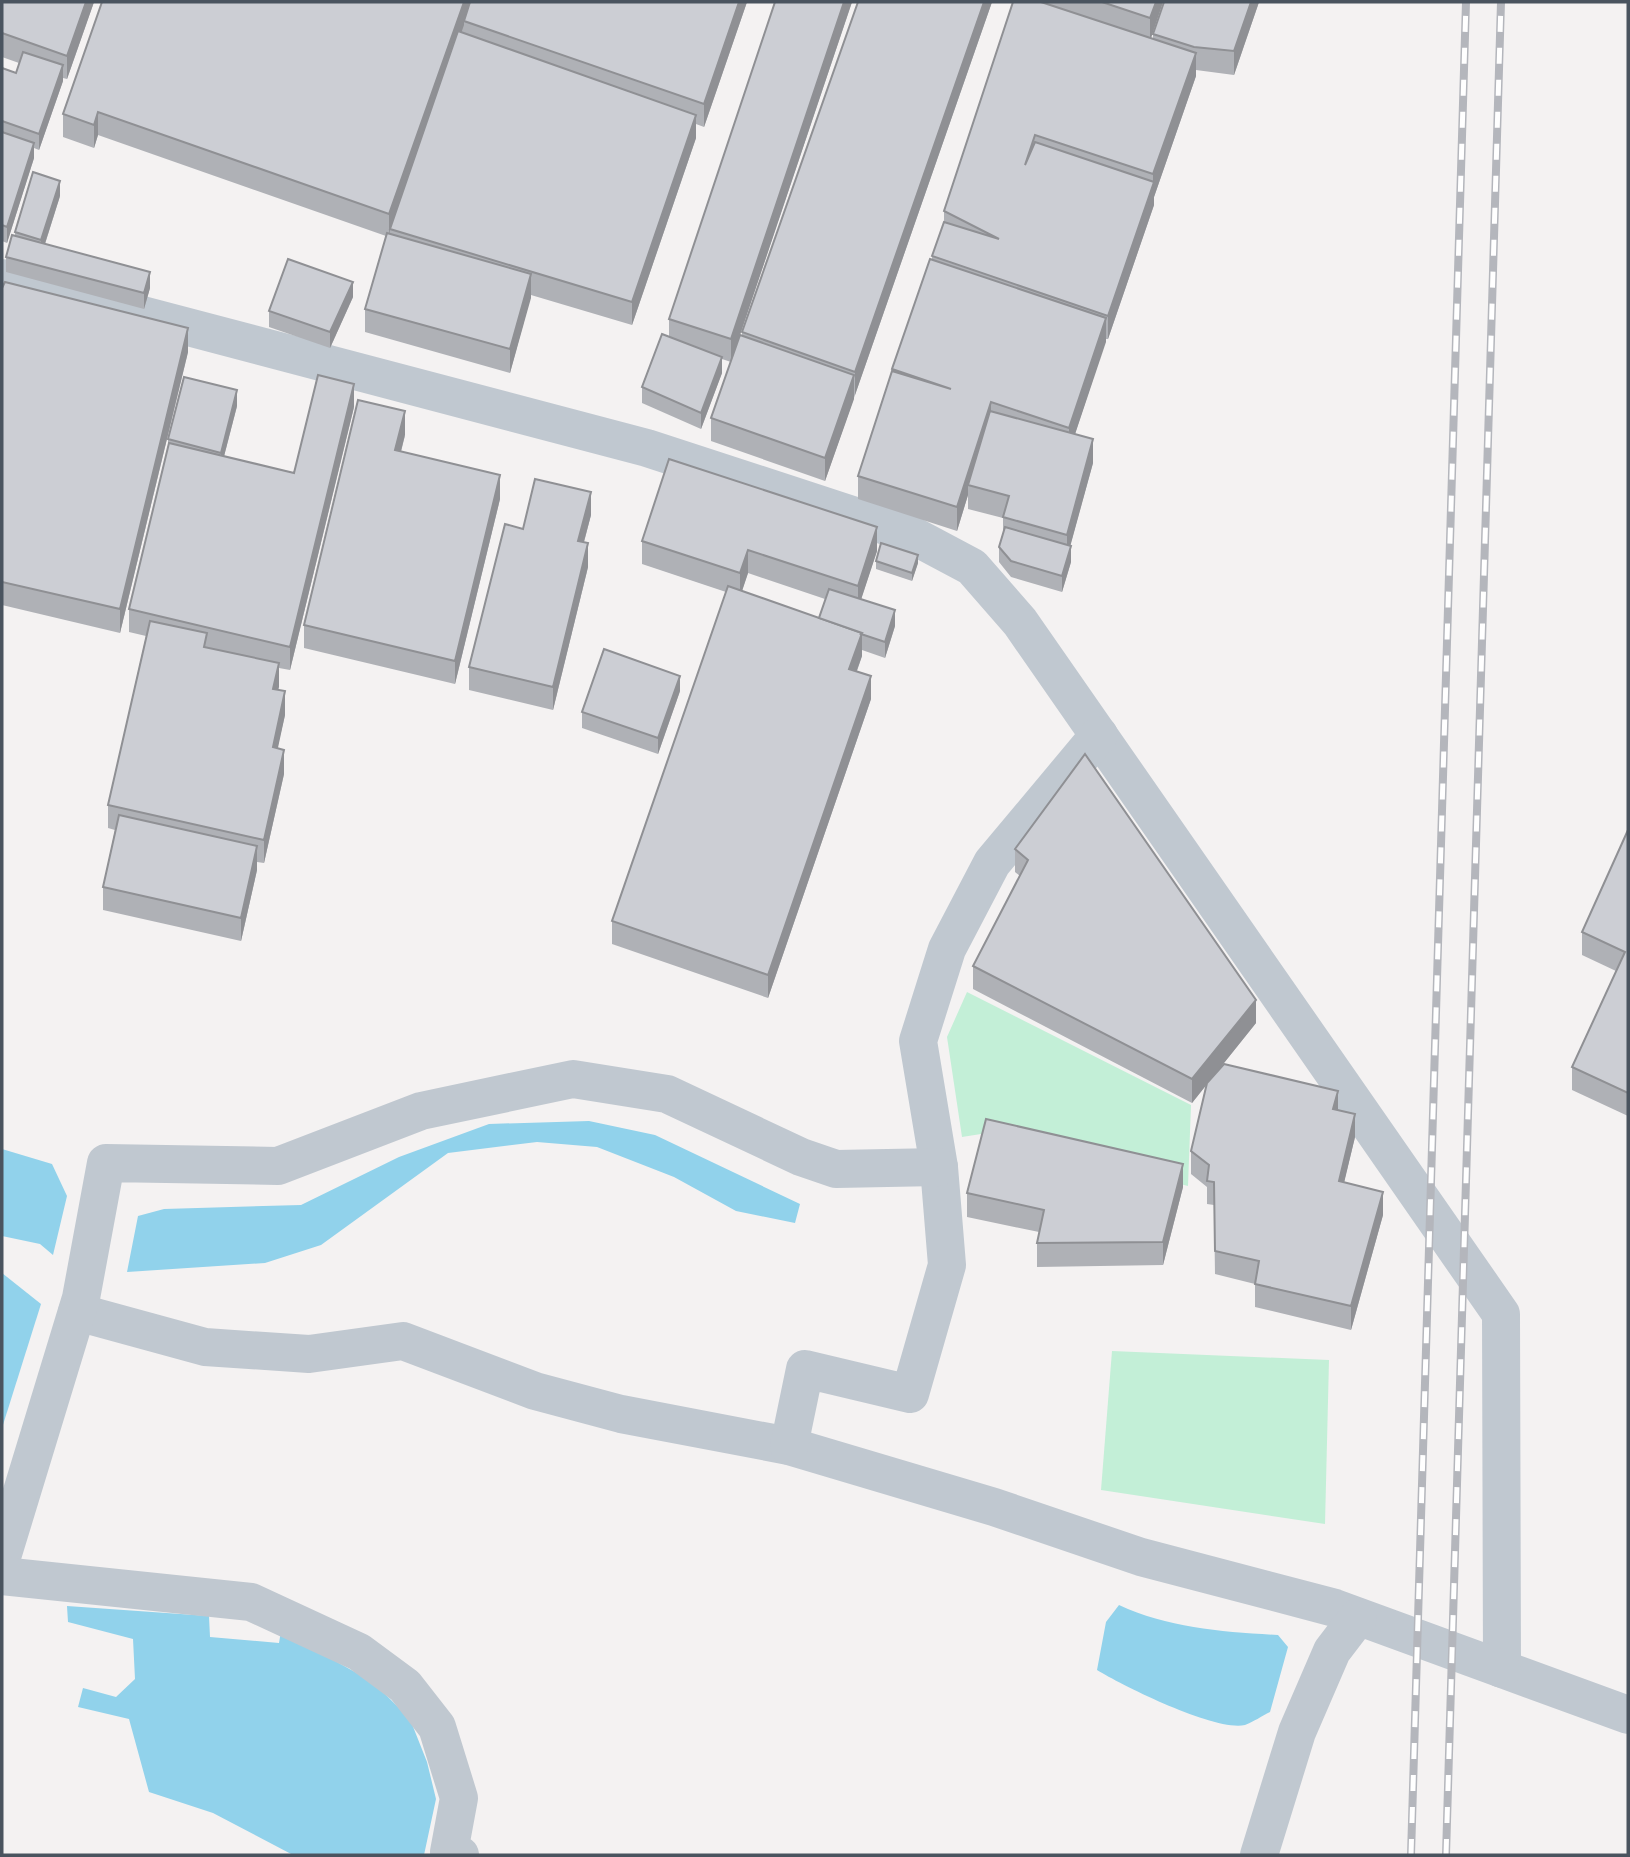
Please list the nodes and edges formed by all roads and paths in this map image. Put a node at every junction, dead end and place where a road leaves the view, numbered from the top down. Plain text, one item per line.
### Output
1 (2, 278) edge
2 (1099, 735) junction
3 (939, 1167) junction
4 (77, 1312) junction
5 (789, 1446) junction
6 (2, 1557) edge
7 (2, 1576) edge
8 (1359, 1617) junction
9 (1502, 1669) junction
10 (1628, 1715) edge
11 (460, 1855) edge
12 (1259, 1855) edge

1 - 2 street
2 - 3 street
2 - 9 street
3 - 4 street
3 - 5 street
4 - 5 street
4 - 6 street
5 - 8 street
7 - 11 street
8 - 9 street
8 - 12 street
9 - 10 street

